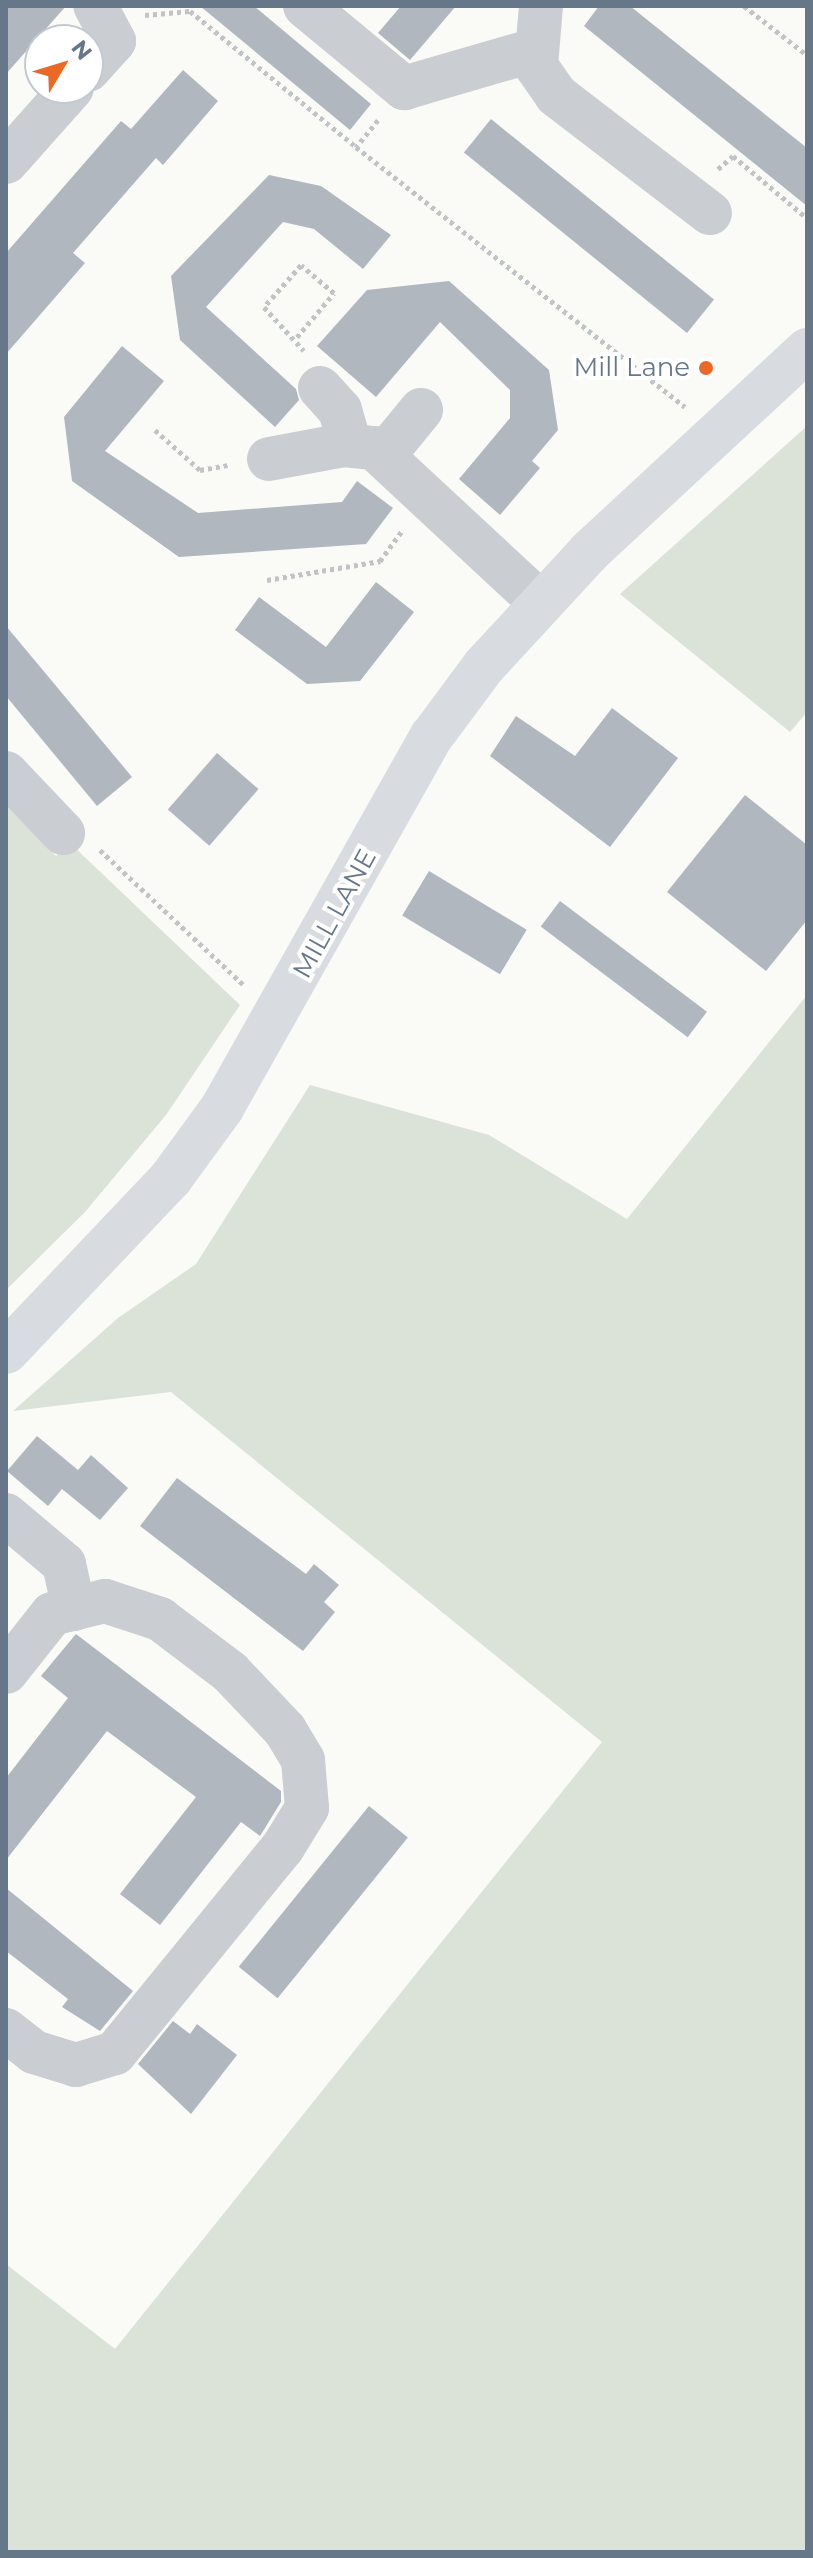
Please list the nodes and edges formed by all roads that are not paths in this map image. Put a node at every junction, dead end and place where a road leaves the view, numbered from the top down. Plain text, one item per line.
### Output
1 (305, 6) edge
2 (541, 6) edge
3 (97, 11) edge
4 (535, 50) junction
5 (104, 52) edge
6 (58, 104) edge
7 (6, 162) edge
8 (710, 213) dead end
9 (807, 350) edge
10 (320, 388) road end
11 (421, 410) dead end
12 (368, 450) junction
13 (269, 459) road end
14 (541, 603) junction
15 (6, 773) edge
16 (63, 833) road end
17 (6, 1352) edge
18 (6, 1515) edge
19 (63, 1612) junction
20 (6, 1672) edge
21 (6, 2030) edge

1 - 4 street
2 - 4 street
3 - 5 street
4 - 8 street
6 - 7 street
9 - 14 main road, MILL LANE
10 - 12 street
11 - 12 street
12 - 13 street
12 - 14 street
14 - 17 main road, MILL LANE
15 - 16 street
18 - 19 street
19 - 20 street
19 - 21 street

